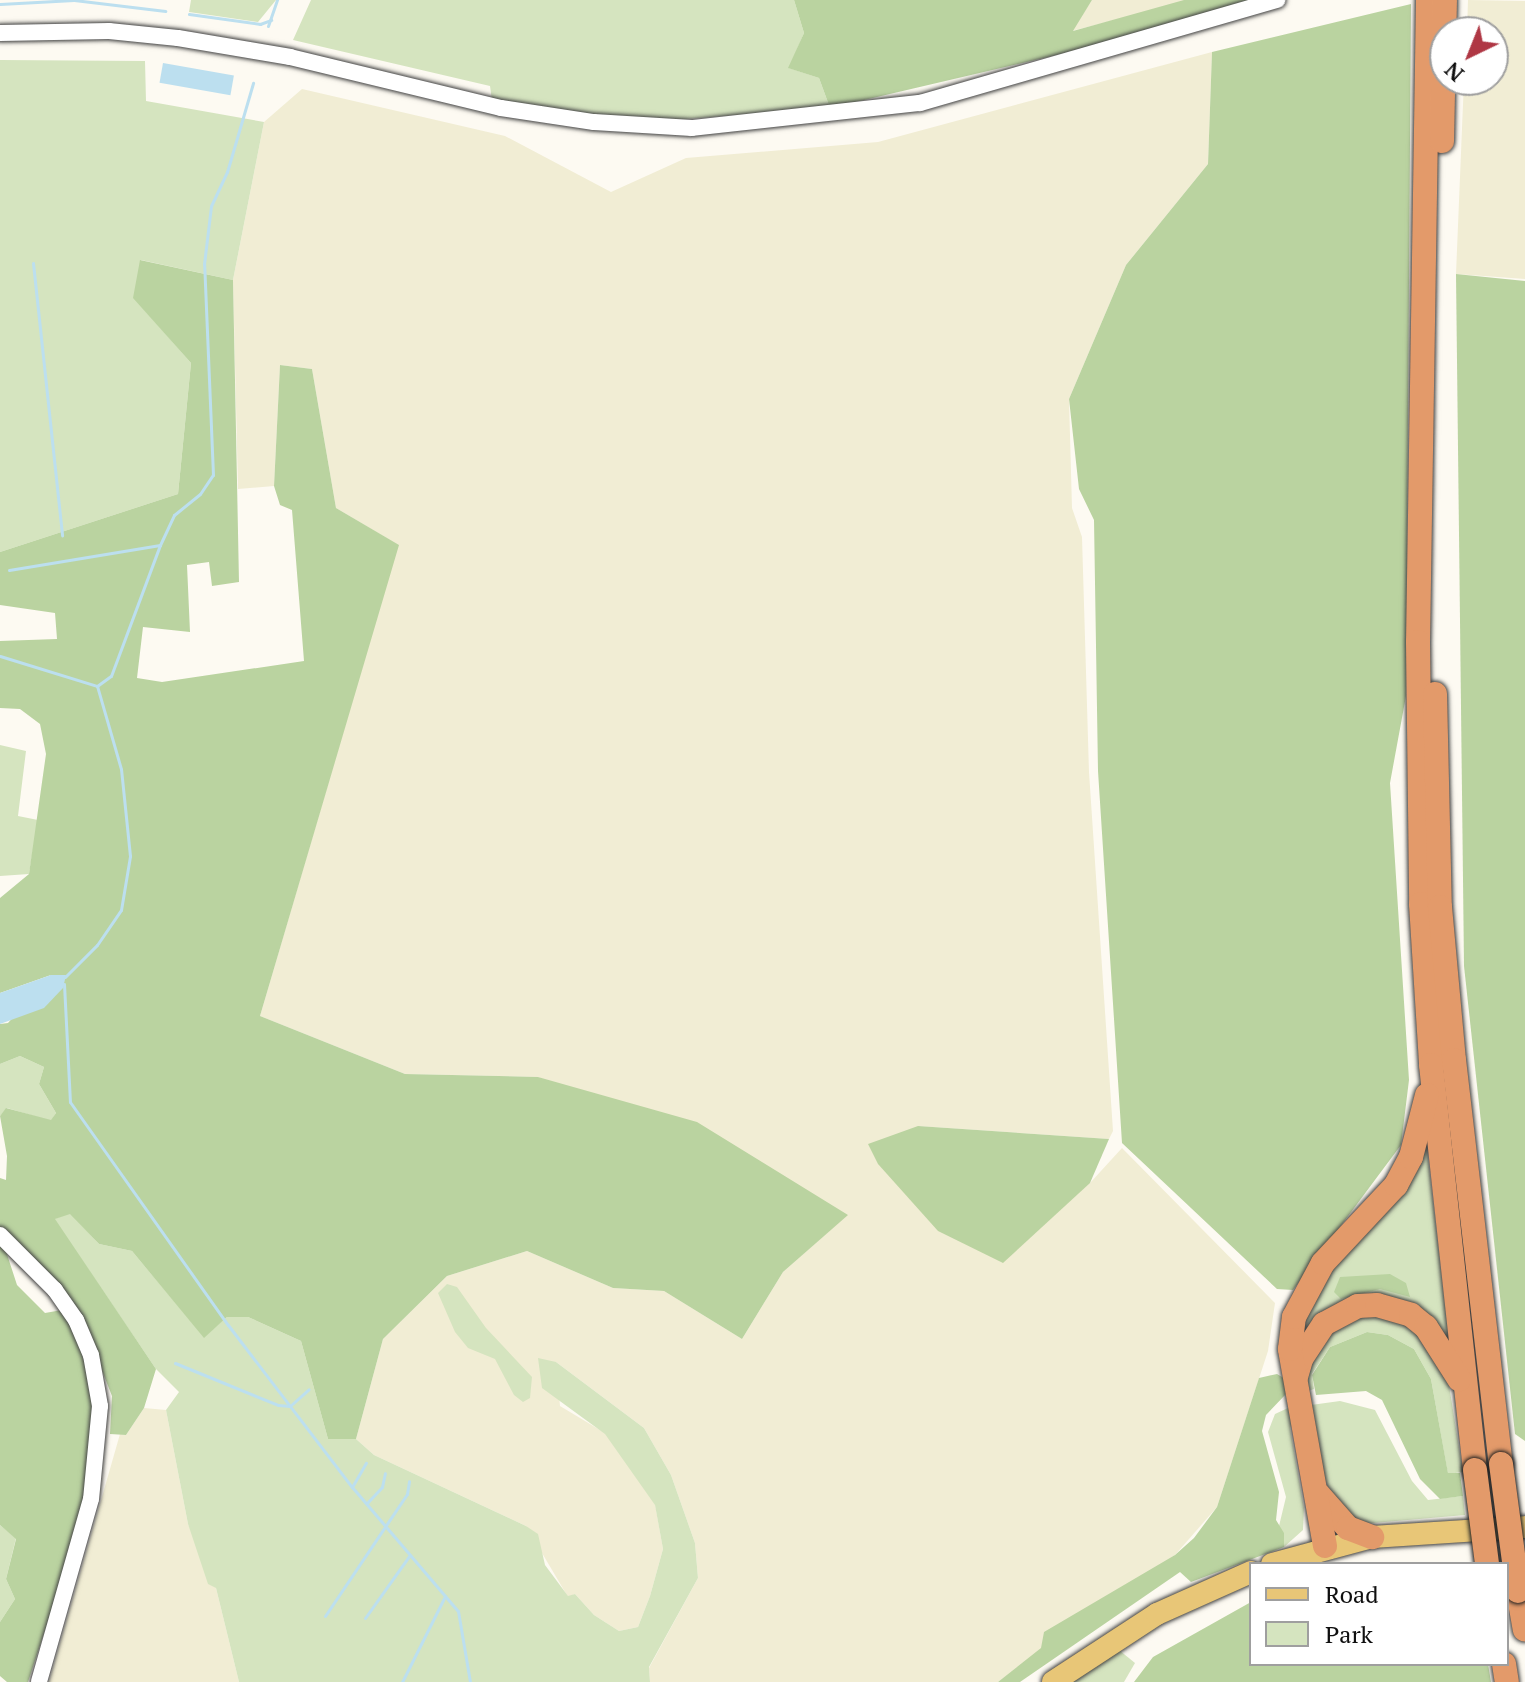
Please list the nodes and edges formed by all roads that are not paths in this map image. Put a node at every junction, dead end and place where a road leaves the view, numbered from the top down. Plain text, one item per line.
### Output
1 (1277, 0) edge
2 (1436, 7) edge
3 (0, 33) edge
4 (1431, 1065) junction
5 (0, 1235) edge
6 (1295, 1381) junction
7 (1467, 1400) junction
8 (1313, 1484) junction
9 (1525, 1527) edge
10 (1372, 1537) junction
11 (1325, 1546) junction
12 (1278, 1562) edge
13 (1487, 1562) edge
14 (1249, 1573) edge
15 (1525, 1629) edge
16 (39, 1682) edge
17 (1053, 1682) edge

1 - 3 street
2 - 4 highway
2 - 15 highway, bridge
4 - 6 highway
4 - 7 highway
5 - 16 street
6 - 7 highway
6 - 8 highway
7 - 13 highway, bridge
8 - 10 highway
8 - 11 highway
9 - 10 main road
10 - 11 main road
11 - 12 main road
14 - 17 main road

